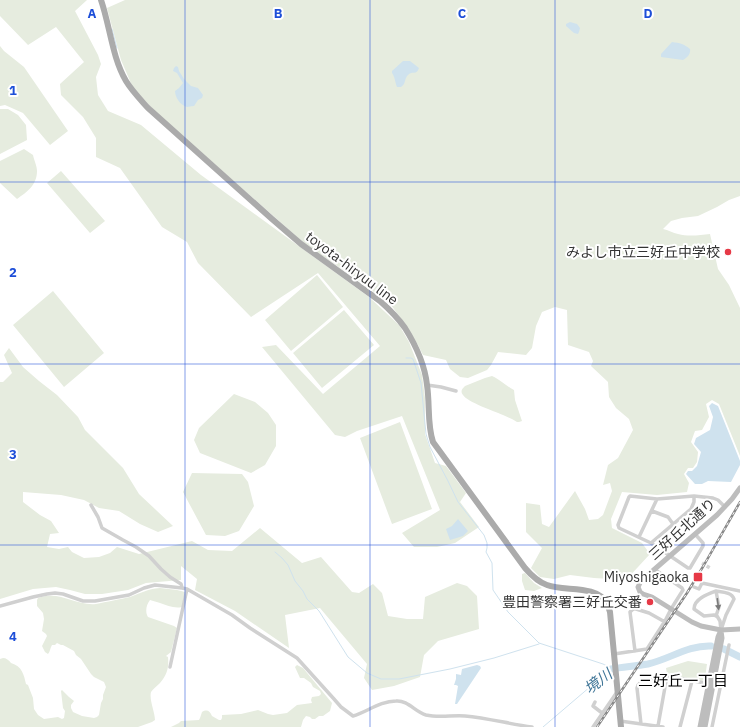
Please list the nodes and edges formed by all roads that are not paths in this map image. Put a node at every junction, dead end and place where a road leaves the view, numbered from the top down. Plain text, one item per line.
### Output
1 (101, 0) edge
2 (427, 385) junction
3 (456, 391) dead end
4 (740, 488) edge
5 (694, 496) junction
6 (657, 499) junction
7 (91, 505) dead end
8 (725, 507) junction
9 (652, 511) junction
10 (673, 524) junction
11 (695, 534) junction
12 (639, 537) junction
13 (651, 544) junction
14 (670, 556) junction
15 (654, 569) junction
16 (694, 587) dead end
17 (182, 588) junction
18 (187, 589) junction
19 (716, 591) junction
20 (740, 591) edge
21 (0, 606) edge
22 (671, 609) junction
23 (716, 616) junction
24 (664, 622) junction
25 (740, 629) edge
26 (721, 630) junction
27 (729, 645) dead end
28 (636, 651) junction
29 (614, 657) junction
30 (170, 667) dead end
31 (667, 676) junction
32 (692, 681) junction
33 (711, 684) junction
34 (617, 691) junction
35 (595, 702) dead end
36 (602, 713) junction
37 (621, 724) edge
38 (641, 724) junction
39 (658, 726) edge
40 (532, 727) edge
41 (593, 727) edge
42 (663, 727) edge
43 (680, 727) edge
44 (700, 727) edge
45 (705, 727) edge
46 (712, 727) edge

1 - 2 main road, toyota-hiryuu line
2 - 3 street
2 - 29 main road, toyota-hiryuu line
4 - 8 street, 三好丘北通り
5 - 6 street
5 - 8 street
5 - 10 street
6 - 9 street
6 - 12 street
7 - 17 street
8 - 11 street, 三好丘北通り
9 - 10 street
9 - 12 street
10 - 13 street
11 - 14 street, 三好丘北通り
11 - 14 street
12 - 13 street
13 - 14 street
14 - 15 street, 三好丘北通り
15 - 22 street
15 - 22 street, 三好丘北通り
16 - 20 street
17 - 18 street
17 - 21 street
18 - 30 street
18 - 40 street
19 -> 23 street
19 - 23 street
19 - 26 street
22 - 24 street
22 - 26 street, 三好丘北通り
23 - 26 street
24 - 28 street
24 - 28 street
25 - 26 street, 三好丘北通り
26 - 33 street
27 - 46 street
28 - 29 street
29 - 34 main road, toyota-hiryuu line
31 - 32 street
31 - 38 street
31 - 39 street
32 - 33 street
32 - 43 street
33 - 44 street
33 - 45 street
34 - 36 street
34 - 37 main road, toyota-hiryuu line
35 - 36 street
36 - 41 street
37 - 38 street
38 - 39 street
39 - 42 street

